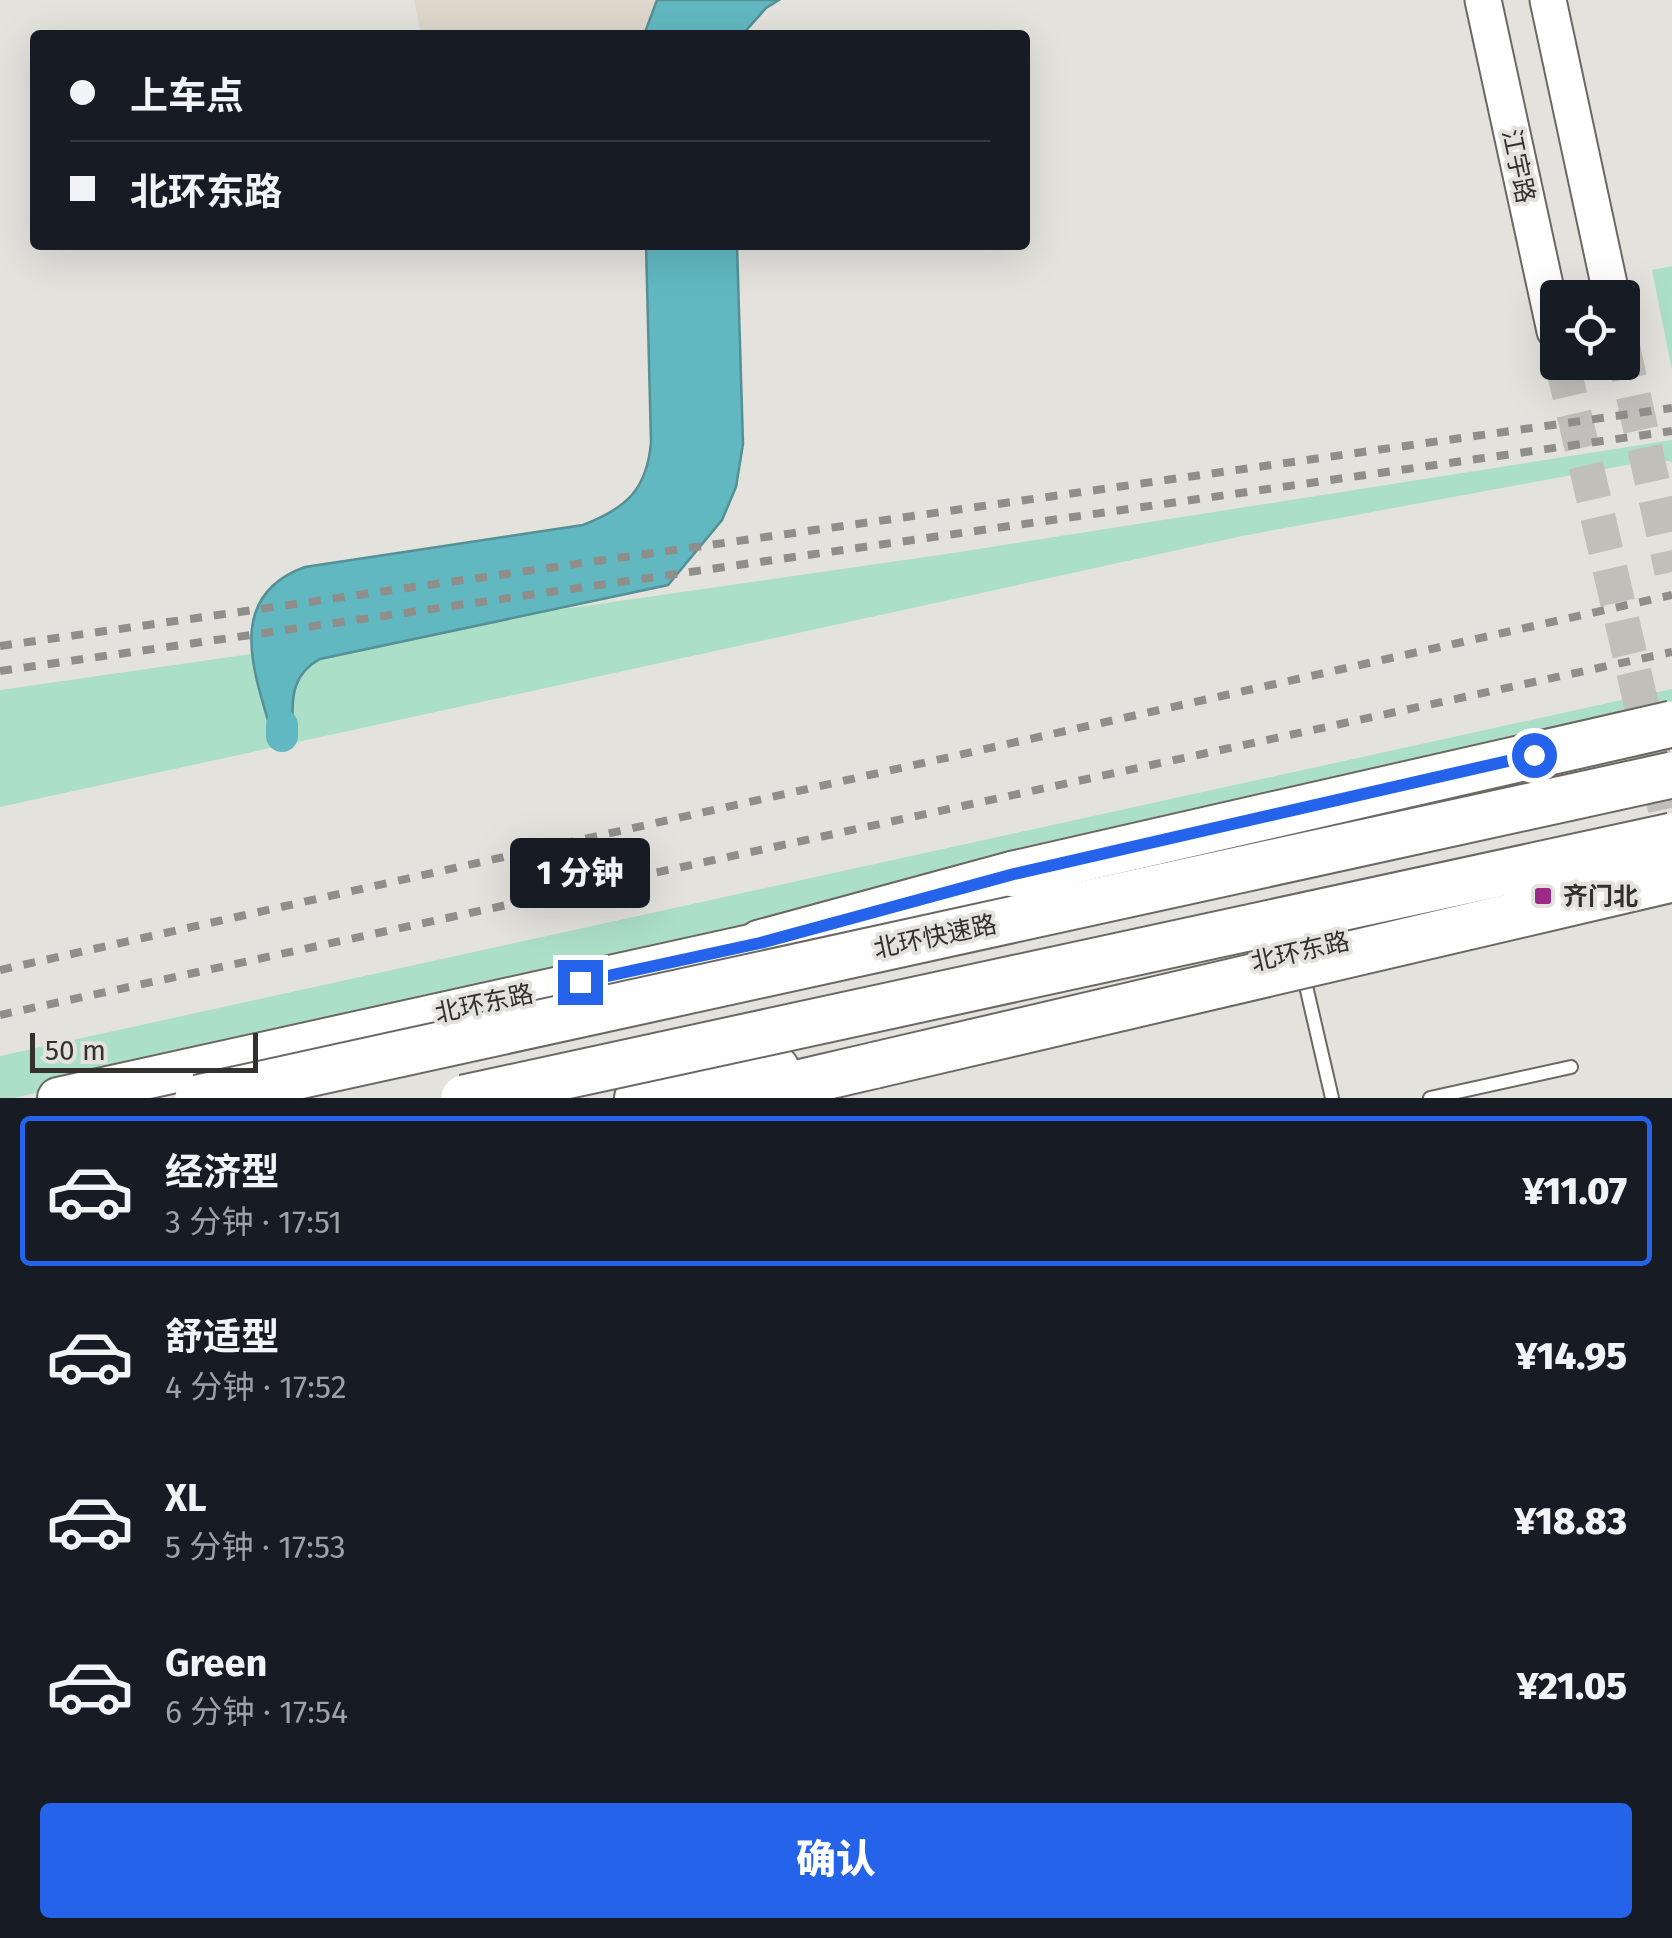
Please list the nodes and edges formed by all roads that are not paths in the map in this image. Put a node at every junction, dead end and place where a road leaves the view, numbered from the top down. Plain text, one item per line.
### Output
1 (1483, 0) edge
2 (1548, 0) edge
3 (1544, 280) edge
4 (1608, 280) edge
5 (1672, 724) edge
6 (1672, 743) edge
7 (1672, 775) edge
8 (1672, 836) edge
9 (1672, 865) edge
10 (1672, 879) edge
11 (760, 943) junction
12 (1298, 952) junction
13 (1571, 1068) dead end
14 (72, 1096) edge
15 (198, 1098) edge
16 (464, 1098) edge
17 (635, 1098) edge
18 (734, 1098) edge
19 (1332, 1098) edge
20 (1430, 1098) edge

1 - 3 main road, 江宇路
2 - 4 main road
5 - 11 highway, bridge
6 - 11 main road, 北环东路
7 - 15 highway, 北环快速路, bridge
8 - 16 highway, bridge
9 - 12 main road, 北环东路
10 - 18 highway, bridge
11 - 14 main road, 北环东路
12 - 17 main road, 北环东路
12 - 19 lane
13 - 20 lane

